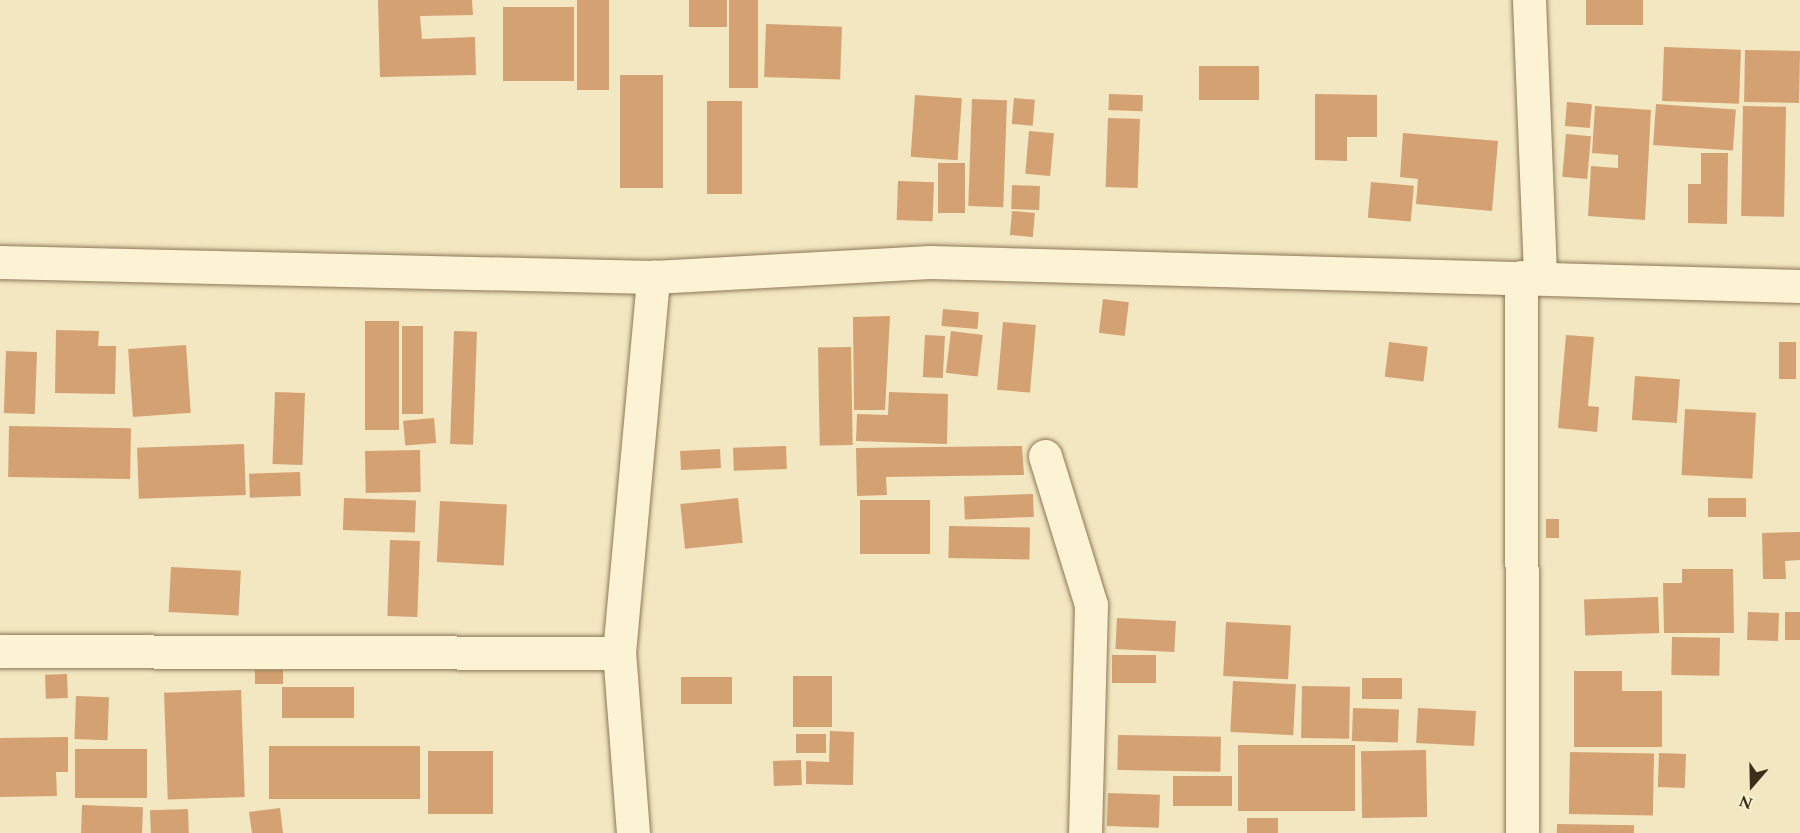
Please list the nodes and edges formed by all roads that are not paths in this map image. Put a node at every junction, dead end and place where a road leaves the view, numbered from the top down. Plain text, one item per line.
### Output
1 (1529, 0) edge
2 (0, 262) edge
3 (654, 277) junction
4 (1530, 277) junction
5 (1800, 286) edge
6 (1045, 456) dead end
7 (0, 651) edge
8 (619, 652) junction
9 (633, 833) edge
10 (1085, 833) edge
11 (1522, 833) edge

1 - 4 street
2 - 3 street
3 - 4 street
3 - 8 street
4 - 5 street
4 - 11 street
6 - 10 street
7 - 8 street
8 - 9 street

